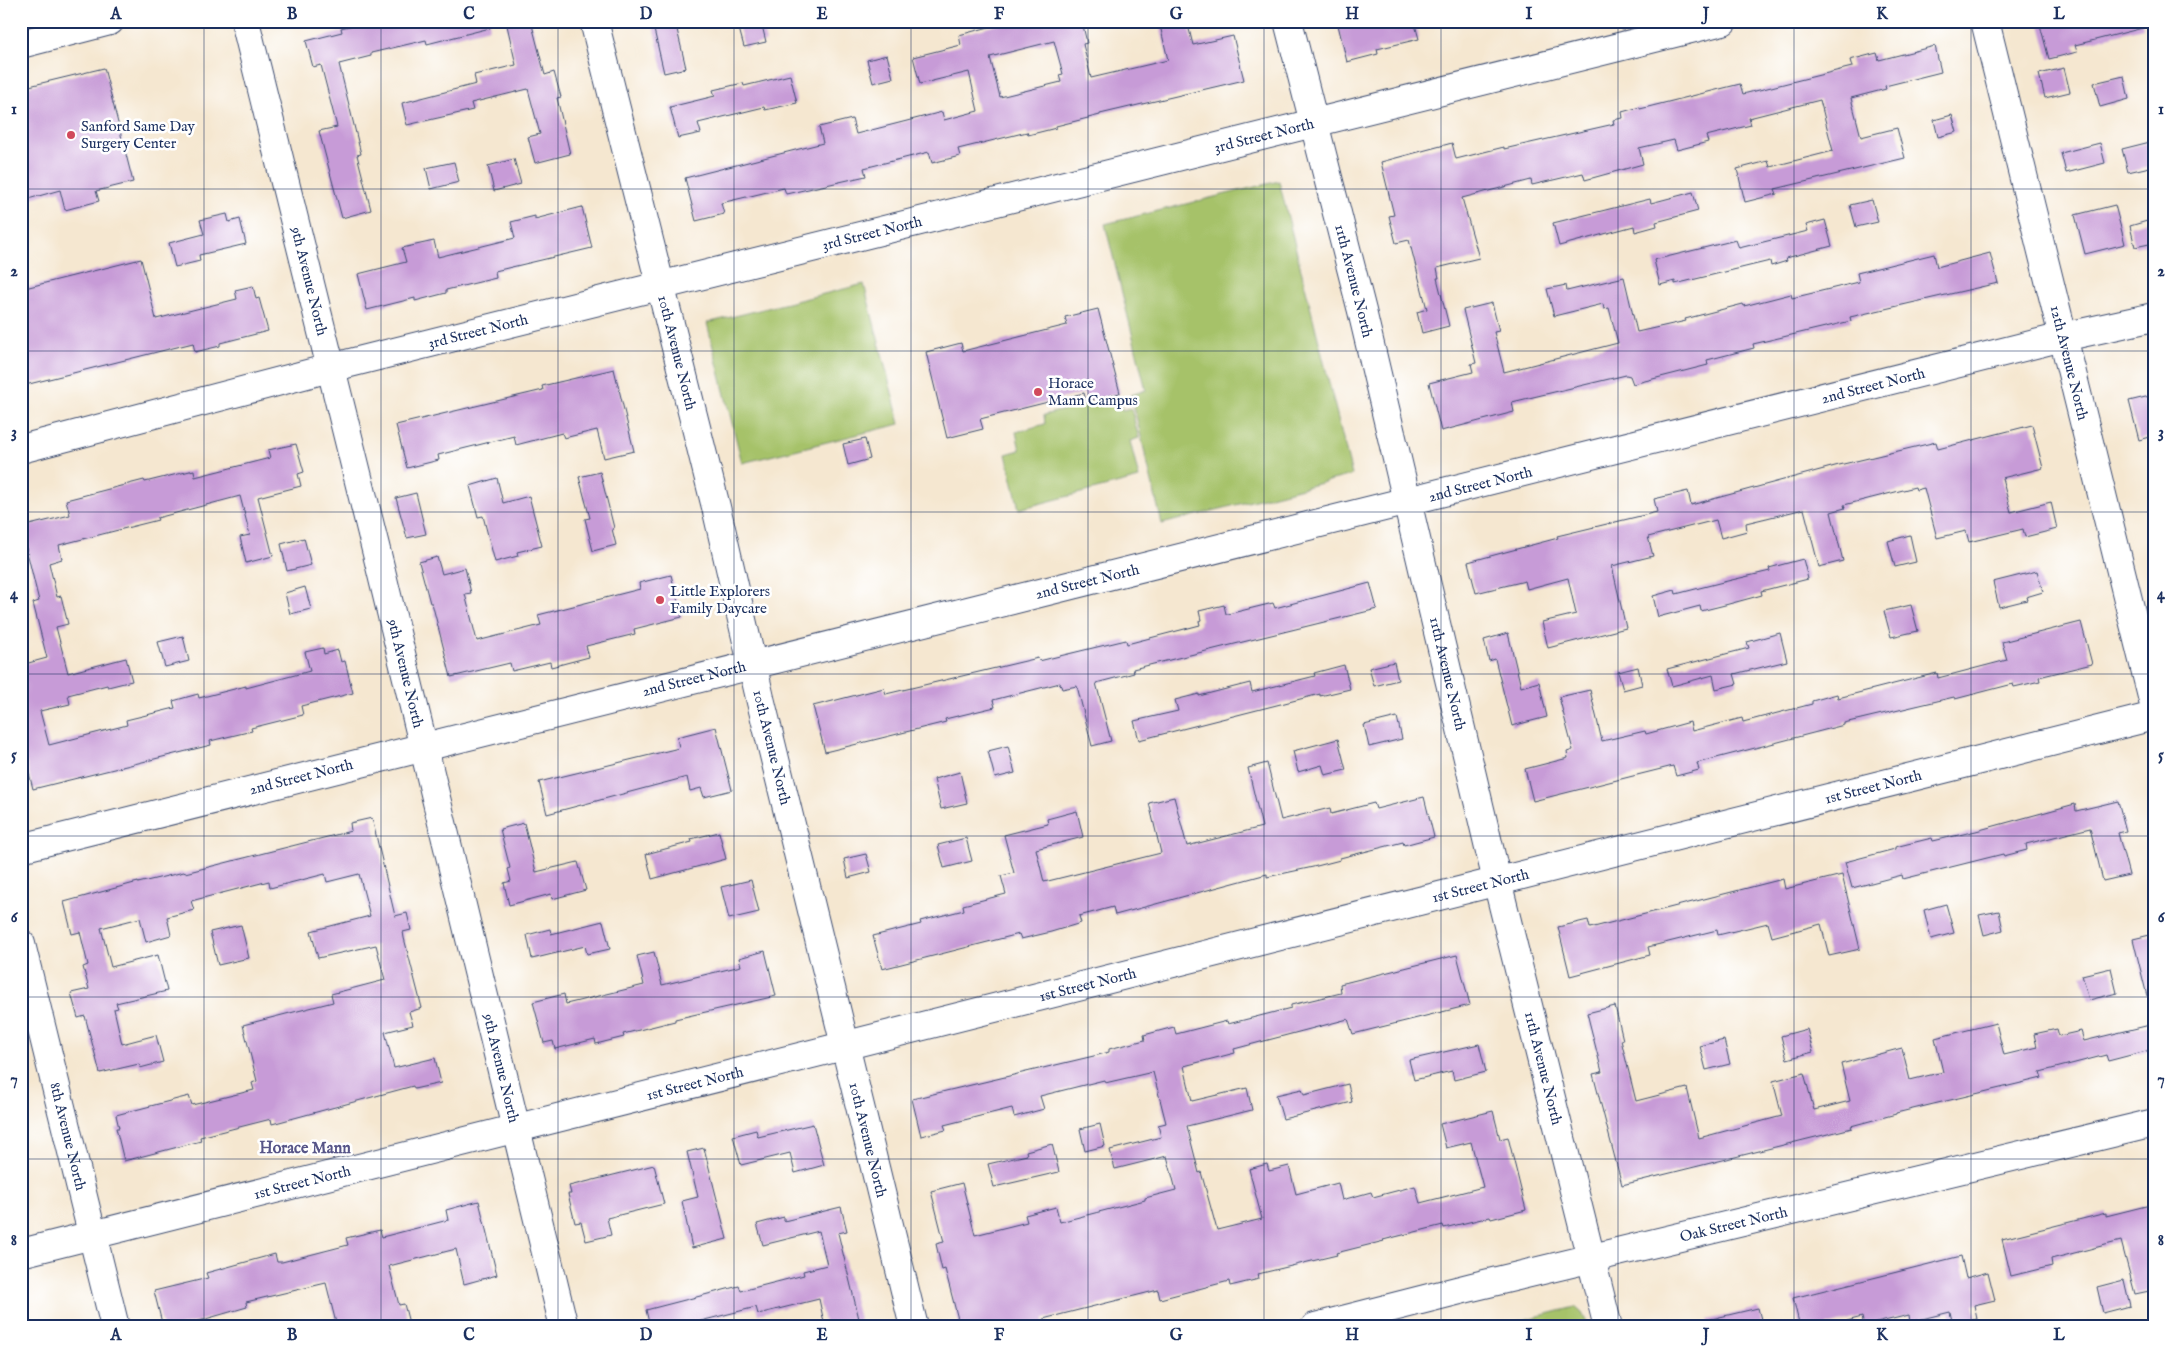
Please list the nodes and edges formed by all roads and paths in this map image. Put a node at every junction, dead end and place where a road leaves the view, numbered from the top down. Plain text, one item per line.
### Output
1 (110, 21) edge
2 (245, 21) edge
3 (594, 21) edge
4 (1288, 21) edge
5 (1723, 21) edge
6 (1985, 21) edge
7 (21, 44) edge
8 (1313, 122) junction
9 (660, 286) junction
10 (2154, 317) edge
11 (2063, 337) junction
12 (330, 368) junction
13 (21, 449) edge
14 (1408, 503) junction
15 (752, 664) junction
16 (2154, 705) edge
17 (2154, 716) edge
18 (423, 746) junction
19 (21, 848) edge
20 (1497, 881) junction
21 (21, 944) edge
22 (845, 1045) junction
23 (2154, 1123) edge
24 (517, 1128) junction
25 (92, 1235) junction
26 (21, 1253) edge
27 (1591, 1258) junction
28 (115, 1327) edge
29 (564, 1327) edge
30 (914, 1327) edge
31 (1315, 1327) edge
32 (1608, 1327) edge

1 - 7 street
2 - 12 street, 9th Avenue North
3 - 9 street, 10th Avenue North
4 - 8 street, 11th Avenue North
5 - 8 street, 3rd Street North
6 - 11 street, 12th Avenue North
8 - 9 street, 3rd Street North
8 - 14 street, 11th Avenue North
9 - 12 street, 3rd Street North
9 - 15 street, 10th Avenue North
10 - 11 street, 2nd Street North
11 - 14 street, 2nd Street North
11 - 16 street, 12th Avenue North
12 - 13 street, 3rd Street North
12 - 18 street, 9th Avenue North
14 - 15 street, 2nd Street North
14 - 20 street, 11th Avenue North
15 - 18 street, 2nd Street North
15 - 22 street, 10th Avenue North
17 - 20 street, 1st Street North
18 - 19 street, 2nd Street North
18 - 24 street, 9th Avenue North
20 - 22 street, 1st Street North
20 - 27 street, 11th Avenue North
21 - 25 street, 8th Avenue North
22 - 24 street, 1st Street North
22 - 30 street, 10th Avenue North
23 - 27 street, Oak Street North
24 - 25 street, 1st Street North
24 - 29 street, 9th Avenue North
25 - 26 street, 1st Street North
25 - 28 street, 8th Avenue North
27 - 31 street, Oak Street North
27 - 32 street, 11th Avenue North

